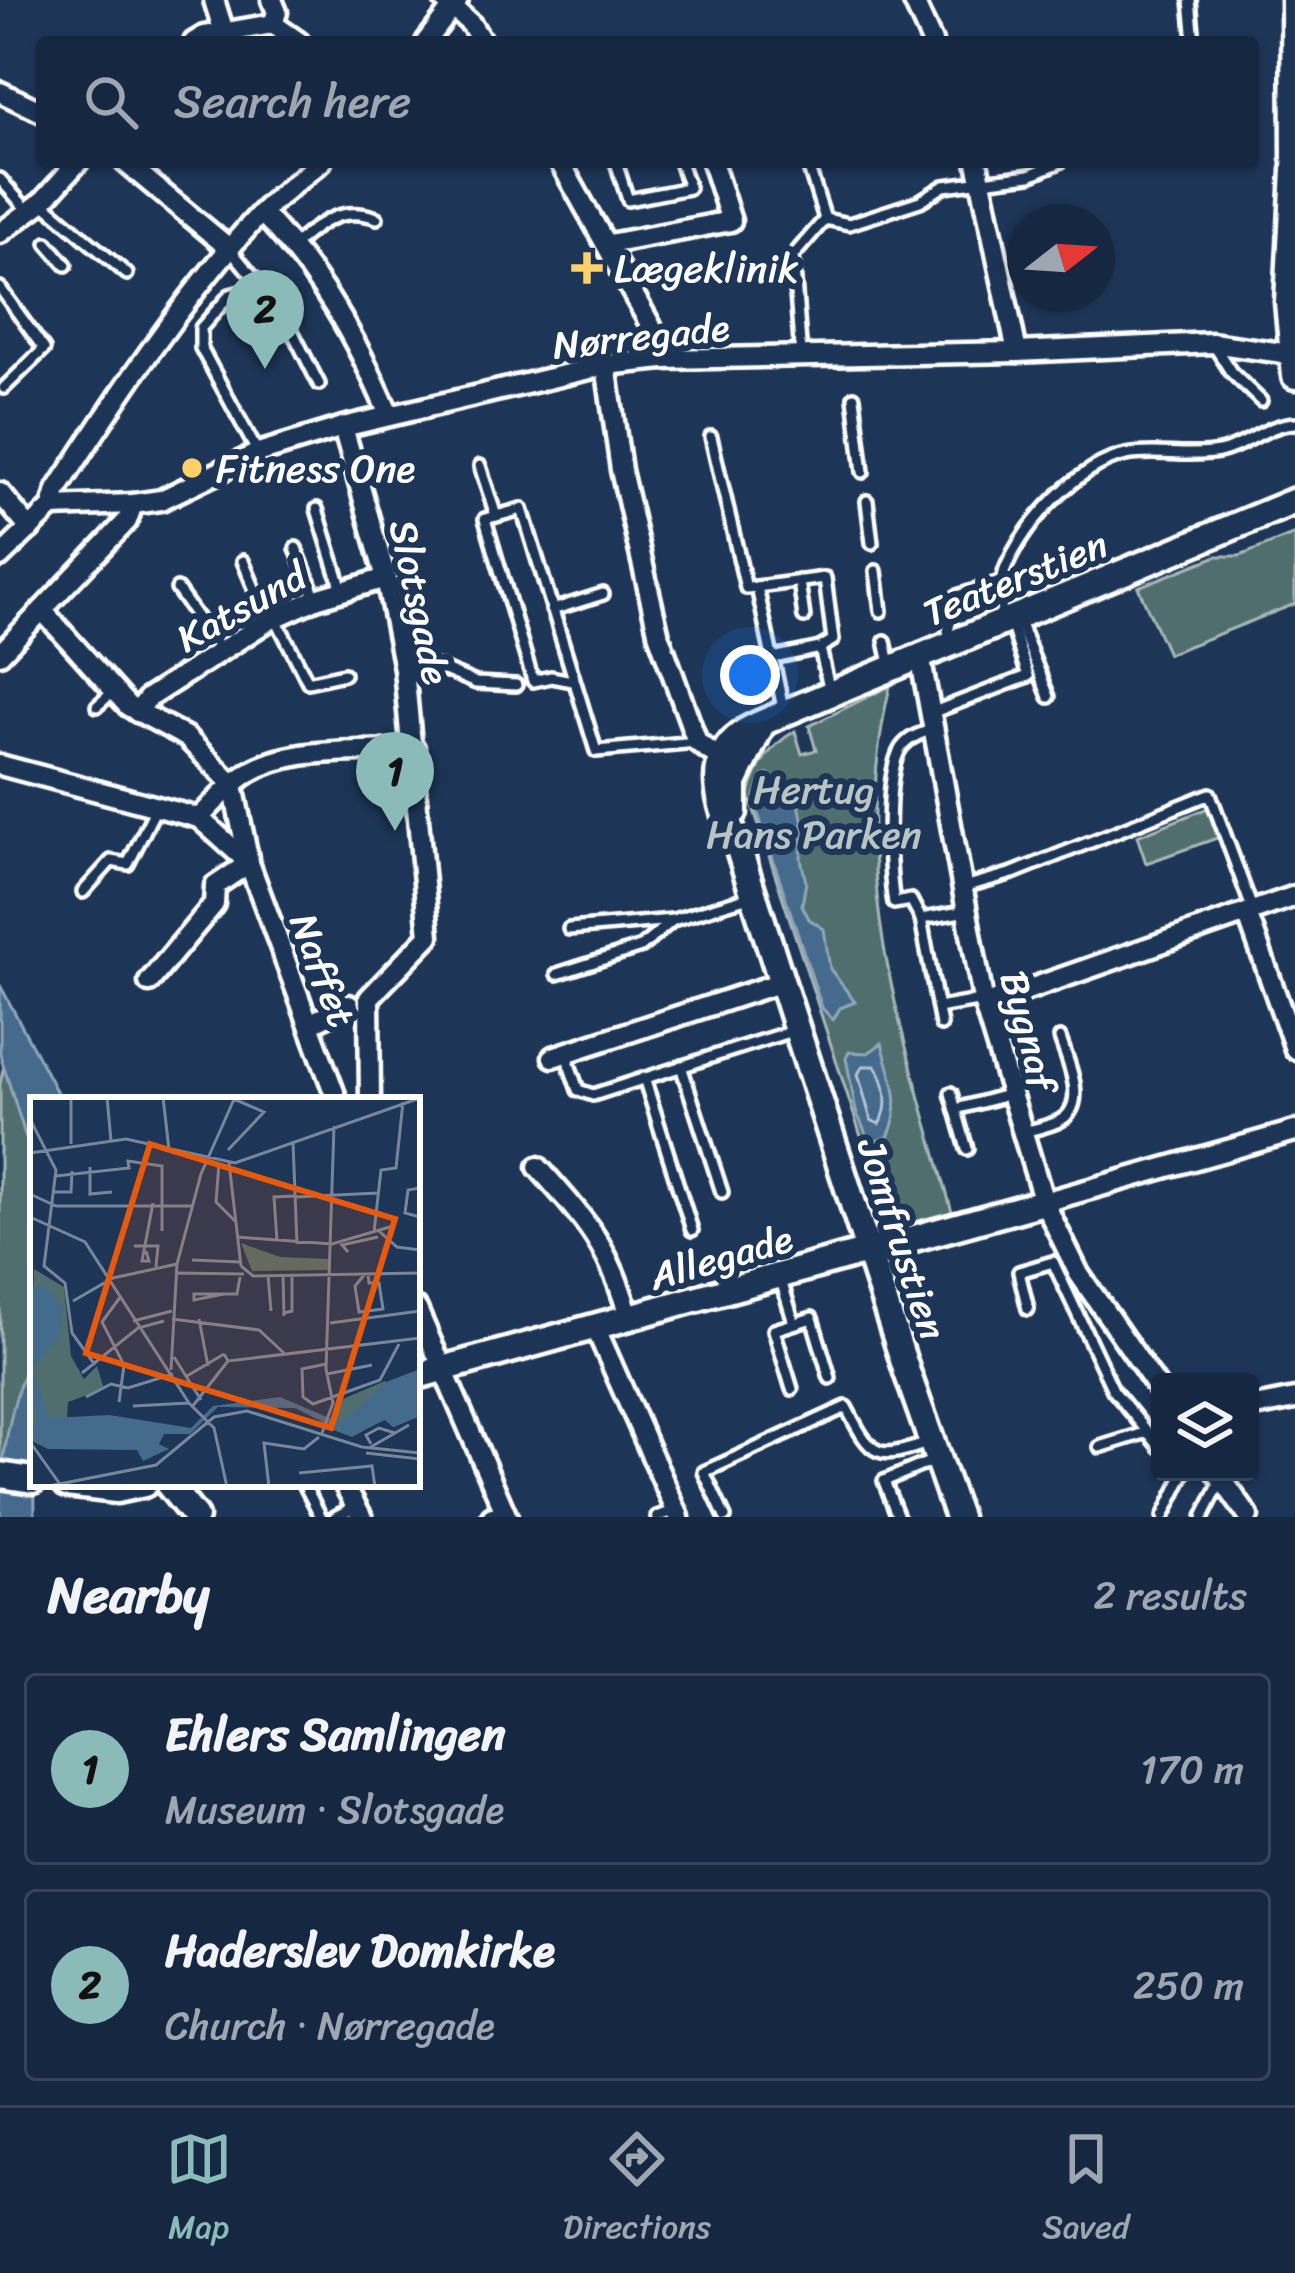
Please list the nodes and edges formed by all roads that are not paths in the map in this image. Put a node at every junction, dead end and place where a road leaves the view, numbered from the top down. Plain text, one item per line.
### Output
1 (214, 0) edge
2 (272, 0) edge
3 (913, 0) edge
4 (1190, 0) edge
5 (1294, 0) edge
6 (452, 2) edge
7 (224, 32) junction
8 (273, 32) edge
9 (212, 36) edge
10 (430, 36) edge
11 (478, 36) edge
12 (929, 36) edge
13 (1193, 36) edge
14 (0, 92) edge
15 (36, 109) edge
16 (1295, 116) edge
17 (1295, 158) edge
18 (72, 168) edge
19 (132, 168) edge
20 (314, 168) edge
21 (564, 168) edge
22 (618, 168) edge
23 (685, 168) edge
24 (714, 168) edge
25 (809, 168) edge
26 (1046, 168) edge
27 (1295, 170) edge
28 (979, 172) edge
29 (0, 178) edge
30 (30, 213) junction
31 (262, 213) junction
32 (377, 218) dead end
33 (826, 220) junction
34 (0, 233) edge
35 (46, 243) dead end
36 (608, 244) junction
37 (293, 246) junction
38 (230, 249) junction
39 (66, 265) dead end
40 (127, 274) dead end
41 (263, 286) junction
42 (0, 288) edge
43 (1211, 343) junction
44 (1018, 352) junction
45 (801, 356) junction
46 (663, 359) junction
47 (1294, 362) edge
48 (607, 365) junction
49 (319, 384) dead end
50 (4, 388) dead end
51 (854, 397) dead end
52 (1262, 401) dead end
53 (389, 415) junction
54 (1295, 423) edge
55 (343, 427) junction
56 (711, 436) dead end
57 (258, 453) junction
58 (480, 466) dead end
59 (863, 472) dead end
60 (0, 493) edge
61 (1295, 500) edge
62 (867, 501) dead end
63 (133, 505) junction
64 (52, 507) junction
65 (317, 508) dead end
66 (496, 516) junction
67 (30, 529) junction
68 (872, 543) dead end
69 (296, 548) dead end
70 (0, 557) edge
71 (243, 561) dead end
72 (876, 571) dead end
73 (386, 578) junction
74 (1003, 580) junction
75 (799, 581) junction
76 (758, 586) junction
77 (177, 589) dead end
78 (342, 590) junction
79 (604, 594) dead end
80 (316, 599) junction
81 (42, 610) junction
82 (552, 610) junction
83 (881, 611) dead end
84 (804, 616) dead end
85 (1009, 617) junction
86 (271, 619) junction
87 (885, 641) dead end
88 (952, 642) junction
89 (820, 648) junction
90 (220, 650) junction
91 (0, 654) edge
92 (920, 655) junction
93 (773, 658) junction
94 (891, 668) junction
95 (404, 669) junction
96 (344, 674) dead end
97 (572, 680) junction
98 (516, 685) dead end
99 (114, 691) junction
100 (830, 694) junction
101 (1049, 698) dead end
102 (97, 706) dead end
103 (137, 712) junction
104 (773, 719) junction
105 (932, 721) junction
106 (697, 742) junction
107 (414, 748) junction
108 (721, 759) junction
109 (0, 765) edge
110 (233, 785) junction
111 (156, 808) junction
112 (200, 818) junction
113 (736, 840) junction
114 (249, 863) junction
115 (964, 887) junction
116 (83, 892) dead end
117 (754, 895) junction
118 (1295, 896) edge
119 (968, 910) junction
120 (1250, 912) junction
121 (922, 919) junction
122 (673, 920) junction
123 (569, 929) dead end
124 (429, 936) joint
125 (557, 974) dead end
126 (149, 982) dead end
127 (782, 982) junction
128 (984, 1002) junction
129 (349, 1006) dead end
130 (938, 1008) junction
131 (309, 1024) junction
132 (941, 1025) dead end
133 (797, 1030) junction
134 (1060, 1037) dead end
135 (1295, 1049) edge
136 (562, 1054) joint
137 (682, 1066) junction
138 (644, 1078) junction
139 (951, 1093) dead end
140 (1011, 1094) junction
141 (336, 1097) edge
142 (370, 1097) edge
143 (956, 1109) junction
144 (1295, 1131) edge
145 (1023, 1132) junction
146 (967, 1149) dead end
147 (538, 1167) dead end
148 (722, 1192) dead end
149 (1044, 1202) junction
150 (692, 1230) dead end
151 (868, 1252) junction
152 (780, 1277) junction
153 (1028, 1309) dead end
154 (630, 1320) junction
155 (794, 1323) junction
156 (420, 1324) edge
157 (596, 1329) junction
158 (429, 1374) edge
159 (830, 1378) dead end
160 (1151, 1378) edge
161 (792, 1389) dead end
162 (1295, 1399) edge
163 (1259, 1406) edge
164 (1148, 1432) junction
165 (1151, 1436) edge
166 (1100, 1448) dead end
167 (934, 1450) junction
168 (0, 1475) edge
169 (30, 1480) edge
170 (1179, 1481) edge
171 (1217, 1481) edge
172 (1223, 1481) edge
173 (92, 1487) edge
174 (130, 1487) edge
175 (170, 1487) edge
176 (309, 1487) edge
177 (359, 1512) edge
178 (678, 1514) edge
179 (498, 1516) edge
180 (1248, 1516) edge
181 (195, 1517) edge
182 (321, 1517) edge
183 (335, 1517) edge
184 (657, 1517) edge
185 (725, 1517) edge
186 (898, 1517) edge
187 (958, 1517) edge
188 (1163, 1517) edge
189 (1203, 1517) edge

1 - 7 street
2 - 8 street
3 - 12 street
4 - 13 lane
5 - 16 street
6 - 10 street
6 - 11 street
7 - 8 street
7 - 9 street
14 - 15 street
16 - 17 street
18 - 30 street
19 - 38 street
20 - 31 street
21 - 36 street
22 - 23 lane
24 - 36 street
25 - 33 lane
26 - 28 lane
27 - 47 street
28 - 33 lane
28 - 44 street
29 - 30 lane
30 - 34 street
30 - 40 lane
31 - 37 street
31 - 38 street
32 - 37 lane
33 - 45 lane
35 - 39 lane
36 - 46 street
37 - 53 street
38 - 41 lane
38 - 64 street
41 - 49 lane
41 - 57 lane
42 - 50 lane
43 - 44 street, Nørregade
43 - 47 street, Nørregade
43 - 52 lane
44 - 45 street, Nørregade
45 - 46 street, Nørregade
46 - 48 street, Nørregade
48 - 53 street, Nørregade
48 - 106 street
51 - 59 lane
53 - 55 street, Nørregade
54 - 74 lane
55 - 57 street, Nørregade
55 - 73 street, Slotsgade
56 - 76 lane
57 - 63 street, Nørregade
58 - 66 lane
60 - 67 street
61 - 85 street, Teaterstien
62 - 68 lane
63 - 64 street, Nørregade
63 - 81 street
64 - 67 street
65 - 78 lane
66 - 82 lane
66 - 97 lane
67 - 70 street
69 - 80 lane
71 - 86 lane
72 - 83 lane
73 - 78 street, Katsund
73 - 95 street, Slotsgade
74 - 85 lane
74 - 88 lane
75 - 76 lane
75 - 84 lane
75 - 89 lane
76 - 93 lane
77 - 90 lane
78 - 80 street, Katsund
79 - 82 lane
80 - 86 street, Katsund
81 - 91 street
81 - 99 street
82 - 97 lane
85 - 88 street, Teaterstien
85 - 101 lane
85 - 105 lane
86 - 90 street, Katsund
86 - 96 lane
87 - 94 lane
88 - 92 street, Teaterstien
89 - 93 lane
89 - 100 lane
90 - 103 street, Katsund
92 - 94 street, Teaterstien
92 - 105 street, Bygnaf
93 - 104 lane
94 - 100 street, Teaterstien
95 - 98 lane
95 - 107 street, Slotsgade
97 - 106 lane
99 - 102 lane
99 - 103 street
100 - 104 street, Teaterstien
103 - 110 street
104 - 108 street
104 - 113 street, Jomfrustien
105 - 115 street, Bygnaf
105 - 121 lane
106 - 108 street
107 - 110 street
107 - 124 street, Slotsgade
108 - 113 street, Jomfrustien
109 - 111 street
110 - 112 street
110 - 114 street, Naffet
111 - 112 street
111 - 116 lane
112 - 114 street, Naffet
113 - 117 street, Jomfrustien
114 - 126 street
114 - 131 street, Naffet
115 - 119 street, Bygnaf
115 - 120 lane
117 - 122 lane
117 - 127 street, Jomfrustien
118 - 120 street
119 - 121 lane
119 - 128 street, Bygnaf
120 - 128 street
120 - 135 street
121 - 130 lane
122 - 123 lane
122 - 125 lane
124 - 142 street, Naffet
127 - 133 street, Jomfrustien
127 - 136 street
128 - 130 lane
128 - 140 street, Bygnaf
129 - 131 street
130 - 132 lane
131 - 141 street, Naffet
133 - 137 lane
133 - 151 street, Jomfrustien
134 - 145 lane
136 - 138 lane
137 - 138 lane
137 - 148 lane
138 - 150 lane
139 - 143 lane
140 - 143 lane
140 - 145 street, Bygnaf
143 - 146 lane
144 - 149 street
145 - 149 street, Bygnaf
147 - 154 street
149 - 151 street, Allegade
149 - 160 street, Bygnaf
151 - 152 street, Allegade
151 - 167 street, Jomfrustien
152 - 154 street, Allegade
152 - 155 lane
153 - 164 lane
154 - 157 street, Allegade
155 - 159 lane
155 - 161 lane
156 - 158 street
157 - 158 street, Allegade
157 - 178 street
158 - 179 street
162 - 163 street
164 - 165 lane
164 - 166 lane
167 - 185 lane
167 - 186 lane
167 - 187 street, Jomfrustien
168 - 169 street
170 - 188 lane
171 - 189 lane
172 - 180 street
173 - 174 street
175 - 181 street
176 - 182 lane
177 - 183 lane
178 - 184 lane

